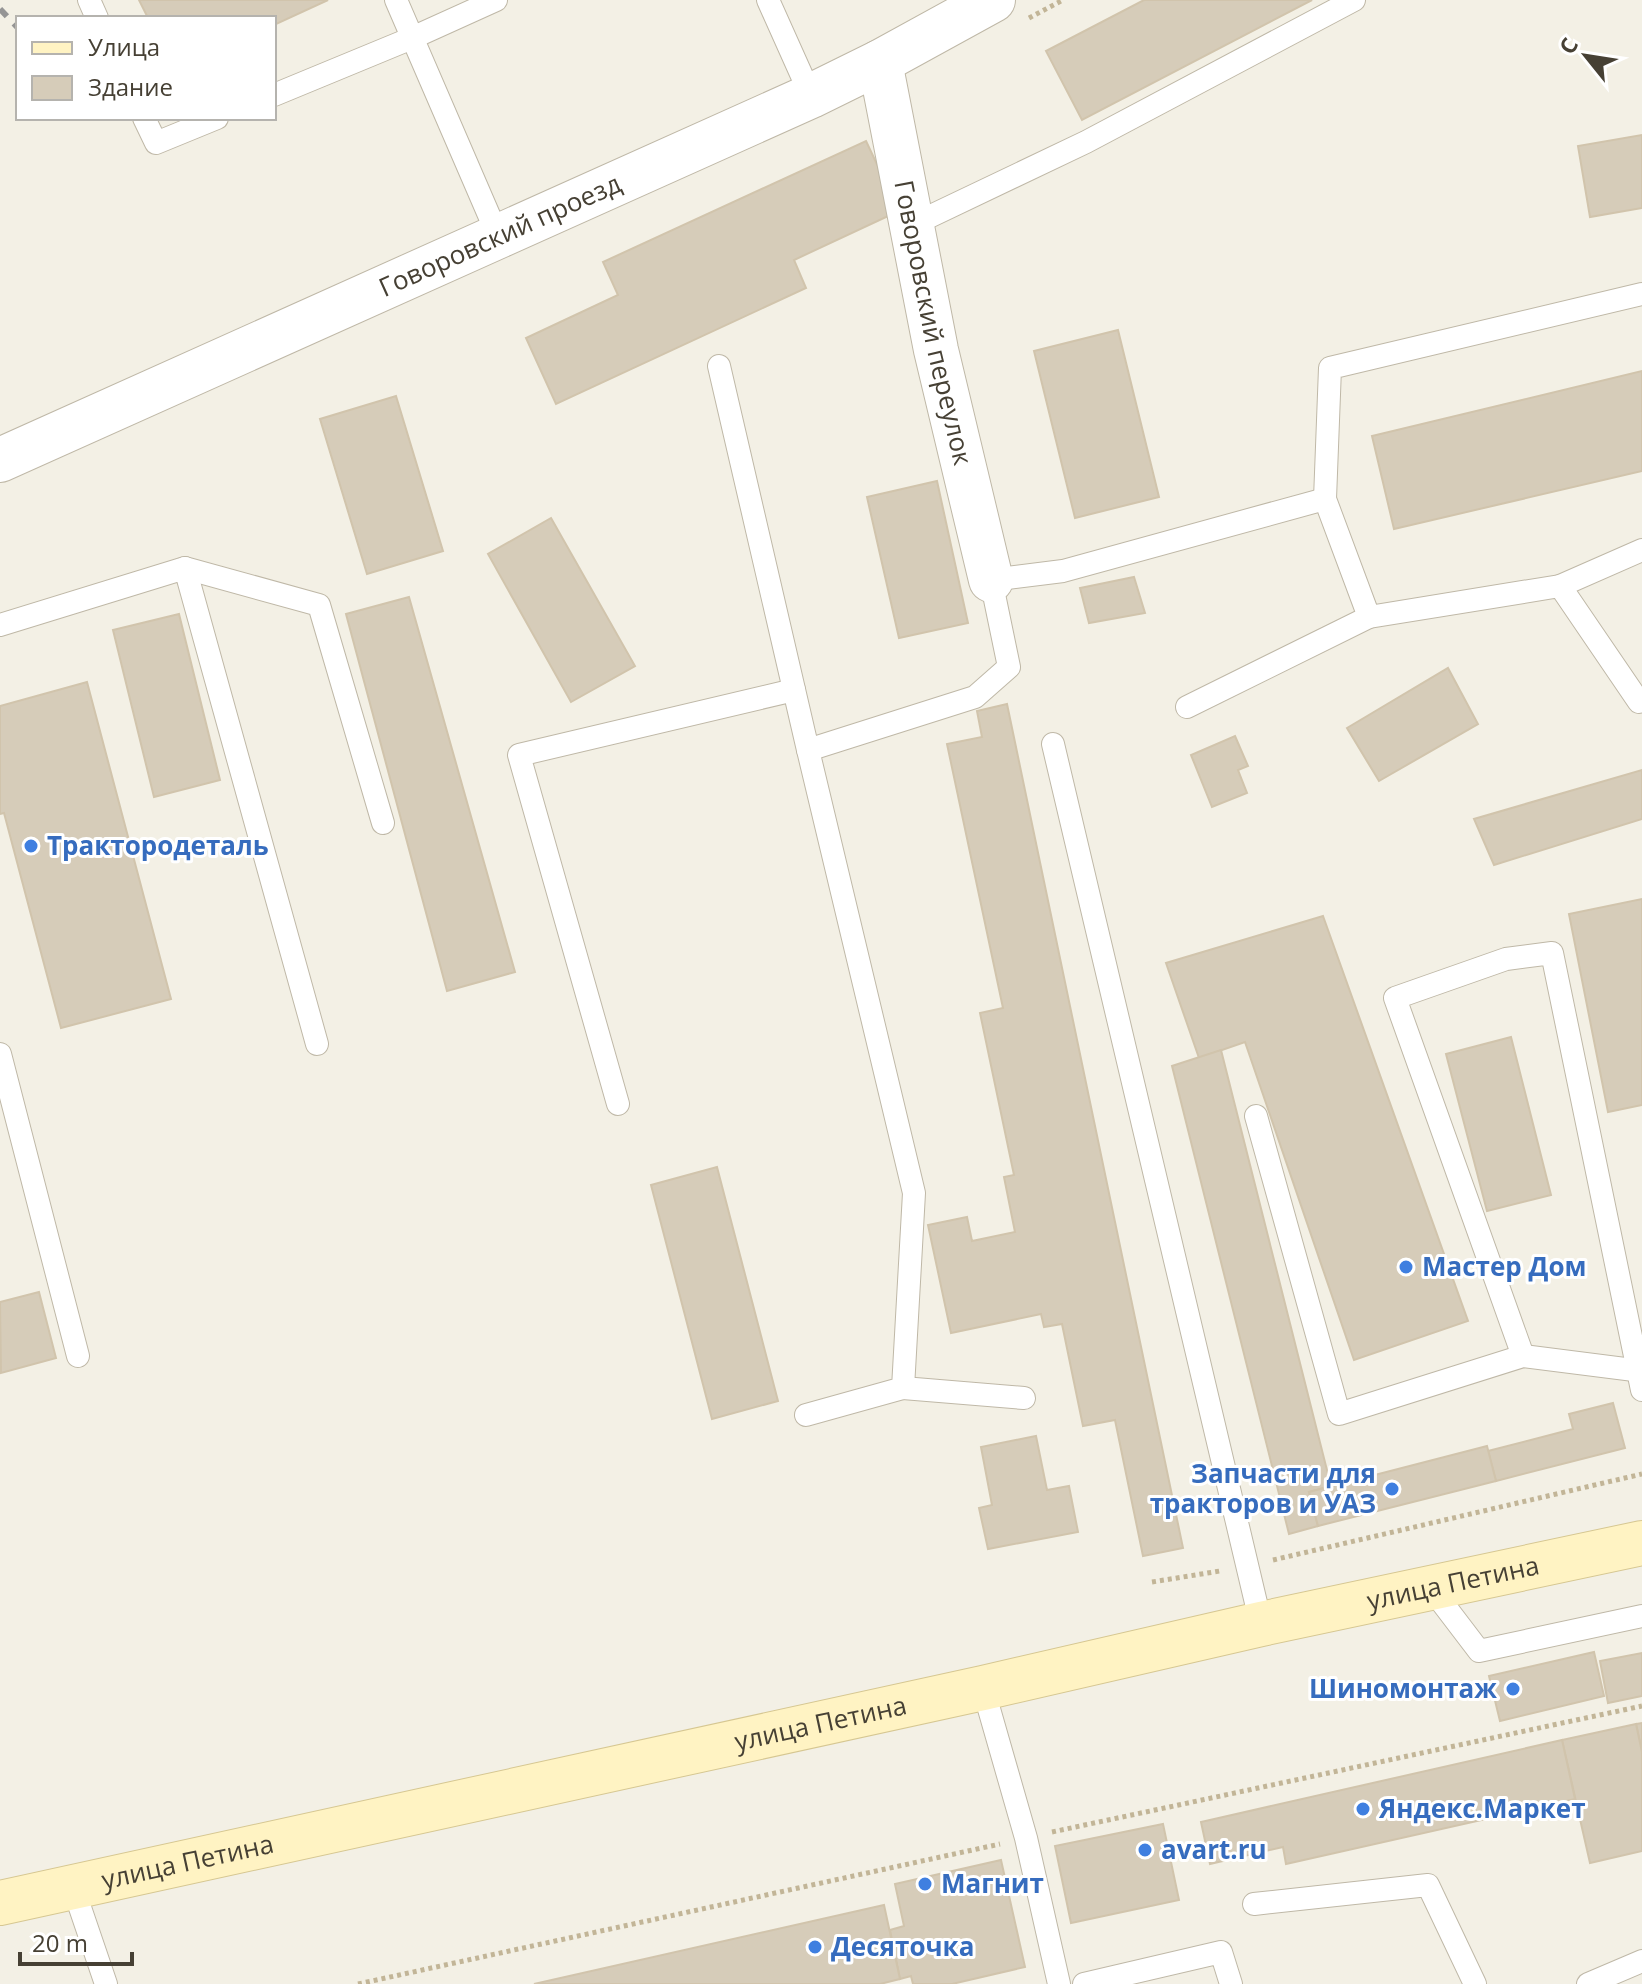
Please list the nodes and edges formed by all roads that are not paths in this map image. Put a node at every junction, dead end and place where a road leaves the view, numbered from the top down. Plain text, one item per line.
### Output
1 (396, 0) edge
2 (496, 0) edge
3 (768, 0) edge
4 (1354, 0) edge
5 (989, 1) edge
6 (412, 38) junction
7 (880, 62) junction
8 (276, 94) edge
9 (811, 96) junction
10 (145, 120) edge
11 (212, 120) edge
12 (912, 225) junction
13 (498, 236) junction
14 (1642, 294) edge
15 (719, 366) dead end
16 (0, 460) edge
17 (1325, 499) junction
18 (1642, 550) edge
19 (185, 568) junction
20 (991, 580) junction
21 (1560, 586) junction
22 (1369, 617) junction
23 (0, 625) edge
24 (794, 690) junction
25 (1642, 701) edge
26 (1187, 707) dead end
27 (1053, 744) dead end
28 (808, 750) junction
29 (383, 823) dead end
30 (317, 1044) dead end
31 (0, 1054) edge
32 (618, 1104) dead end
33 (1256, 1116) dead end
34 (78, 1356) dead end
35 (1523, 1356) junction
36 (1641, 1378) edge
37 (903, 1388) junction
38 (1024, 1398) dead end
39 (806, 1415) dead end
40 (1642, 1543) edge
41 (1431, 1588) junction
42 (1642, 1616) edge
43 (1261, 1624) junction
44 (983, 1688) junction
45 (73, 1887) junction
46 (0, 1903) edge
47 (1254, 1904) dead end
48 (1642, 1961) edge
49 (106, 1984) edge
50 (1059, 1984) edge
51 (1084, 1984) edge
52 (1231, 1984) edge
53 (1475, 1984) edge
54 (1588, 1984) edge

1 - 6 lane
2 - 6 lane
3 - 9 lane
4 - 12 lane
5 - 7 street, Говоровский проезд
6 - 8 lane
6 - 13 lane
7 - 9 street, Говоровский проезд
7 - 12 street, Говоровский переулок
9 - 13 street, Говоровский проезд
10 - 11 lane
12 - 20 street, Говоровский переулок
13 - 16 street, Говоровский проезд
14 - 17 lane
15 - 24 lane
17 - 20 lane
17 - 22 lane
18 - 21 lane
19 - 23 lane
19 - 29 lane
19 - 30 lane
20 - 28 lane
21 - 22 lane
21 - 25 lane
22 - 26 lane
24 - 28 lane
24 - 32 lane
27 - 43 lane
28 - 37 lane
31 - 34 lane
33 - 35 lane
35 - 36 lane
35 - 36 lane
37 - 38 lane
37 - 39 lane
40 - 41 street, улица Петина
41 - 42 lane
41 - 43 street, улица Петина
43 - 44 street, улица Петина
44 - 45 street, улица Петина
44 - 50 lane
45 - 46 street, улица Петина
45 - 49 lane
47 - 53 lane
48 - 54 lane
51 - 52 lane

